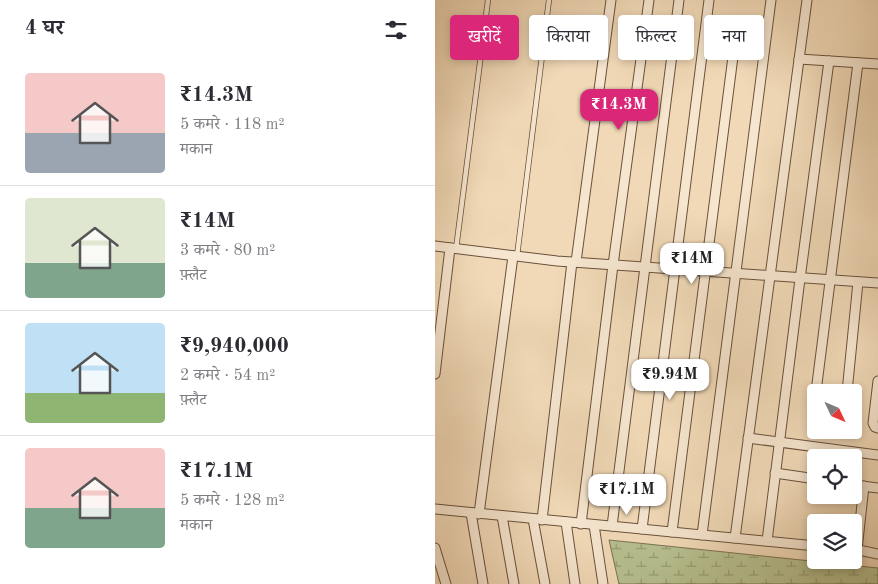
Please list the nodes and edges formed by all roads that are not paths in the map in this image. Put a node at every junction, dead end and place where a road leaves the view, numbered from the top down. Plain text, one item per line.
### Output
1 (488, 0) edge
2 (549, 0) edge
3 (611, 0) edge
4 (649, 0) edge
5 (679, 0) edge
6 (709, 0) edge
7 (771, 0) edge
8 (807, 0) edge
9 (799, 59) junction
10 (733, 60) edge
11 (829, 61) junction
12 (858, 63) junction
13 (878, 64) edge
14 (435, 246) edge
15 (453, 248) junction
16 (515, 256) junction
17 (574, 262) junction
18 (613, 265) junction
19 (644, 267) junction
20 (674, 270) junction
21 (706, 272) junction
22 (736, 274) junction
23 (769, 276) junction
24 (800, 279) junction
25 (830, 280) junction
26 (859, 282) junction
27 (878, 283) edge
28 (435, 374) edge
29 (878, 381) edge
30 (817, 384) edge
31 (848, 384) edge
32 (878, 428) edge
33 (748, 438) junction
34 (779, 443) junction
35 (878, 455) edge
36 (775, 473) junction
37 (807, 478) edge
38 (864, 486) joint
39 (878, 488) edge
40 (435, 509) edge
41 (475, 514) junction
42 (860, 514) edge
43 (502, 516) junction
44 (537, 519) junction
45 (567, 522) junction
46 (581, 524) junction
47 (593, 525) junction
48 (612, 526) junction
49 (642, 529) junction
50 (672, 532) junction
51 (701, 535) junction
52 (735, 538) junction
53 (767, 541) junction
54 (807, 545) edge
55 (435, 548) edge
56 (862, 551) edge
57 (878, 554) edge
58 (446, 584) edge
59 (483, 584) edge
60 (514, 584) edge
61 (545, 584) edge
62 (575, 584) edge
63 (603, 584) edge

1 - 15 lane
2 - 16 lane
3 - 17 street
4 - 18 street
5 - 19 street
6 - 20 street
7 - 22 street
8 - 9 street
9 - 11 street
9 - 23 street
10 - 21 street
11 - 12 street
11 - 24 street
12 - 13 street
12 - 25 street
14 - 15 street
15 - 16 street
15 - 28 street
16 - 17 street
16 - 41 street
17 - 18 street
17 - 44 street
18 - 19 street
18 - 46 street
19 - 20 street
19 - 48 street
20 - 21 street
20 - 49 street
21 - 22 street
21 - 50 street
22 - 23 street
22 - 51 street
23 - 24 street
23 - 33 street
24 - 25 street
24 - 34 street
25 - 26 street
25 - 30 street
26 - 27 street
26 - 31 street
29 - 32 street
33 - 34 street
33 - 52 street
34 - 35 street
34 - 36 street
36 - 37 street
36 - 53 street
38 - 39 street
38 - 42 street
40 - 41 street
41 - 43 street
41 - 59 street
43 - 44 street
43 - 60 street
44 - 45 street
44 - 61 street
45 - 46 street
45 - 62 street
46 - 47 street
47 - 48 street
47 - 63 street
48 - 49 street
49 - 50 street
50 - 51 street
51 - 52 street
52 - 53 street
53 - 54 street
55 - 58 street
56 - 57 street

